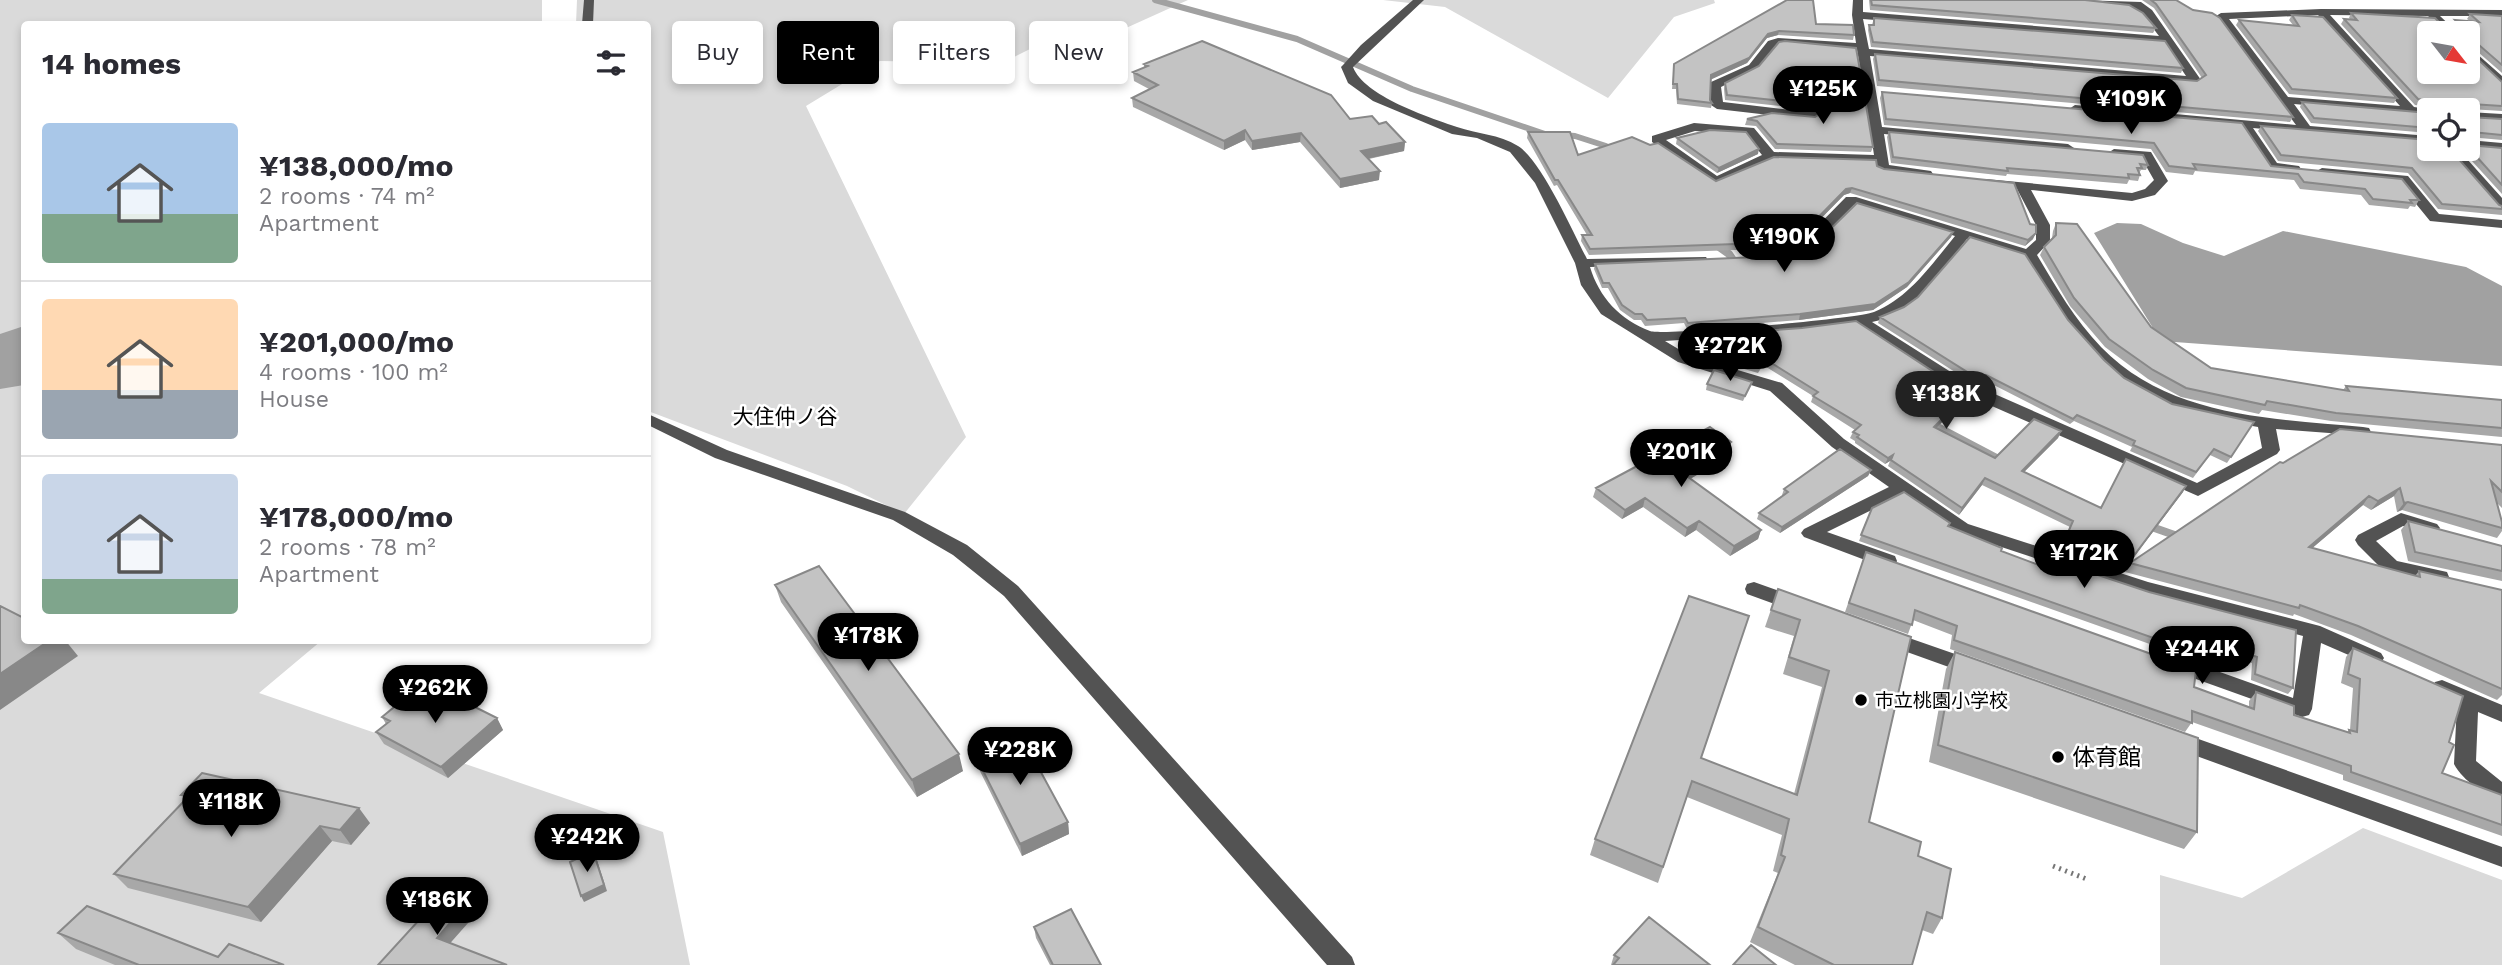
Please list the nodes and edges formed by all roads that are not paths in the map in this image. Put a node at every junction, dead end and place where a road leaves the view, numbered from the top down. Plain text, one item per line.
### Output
1 (589, 0) edge
2 (1419, 0) edge
3 (1858, 0) edge
4 (2084, 0) edge
5 (2134, 2) edge
6 (2321, 12) junction
7 (2431, 13) junction
8 (2502, 13) edge
9 (1857, 15) junction
10 (588, 21) edge
11 (2439, 21) edge
12 (2168, 40) junction
13 (1862, 49) junction
14 (2480, 61) edge
15 (2502, 83) edge
16 (1883, 92) edge
17 (1870, 95) junction
18 (2285, 100) junction
19 (2063, 108) edge
20 (2411, 111) junction
21 (2417, 111) edge
22 (2480, 117) edge
23 (2502, 118) edge
24 (2243, 123) junction
25 (2306, 129) junction
26 (1877, 130) junction
27 (2417, 139) edge
28 (2480, 145) edge
29 (2502, 147) edge
30 (2079, 150) edge
31 (2106, 152) edge
32 (1770, 156) junction
33 (1882, 160) junction
34 (2462, 161) edge
35 (1946, 176) edge
36 (1971, 179) edge
37 (2022, 186) junction
38 (2502, 206) edge
39 (2502, 224) edge
40 (1964, 234) junction
41 (2029, 254) junction
42 (1757, 258) edge
43 (1713, 260) edge
44 (1582, 263) junction
45 (1858, 320) junction
46 (1649, 337) junction
47 (651, 420) edge
48 (2266, 423) junction
49 (2377, 433) edge
50 (1901, 488) junction
51 (2451, 534) edge
52 (1900, 565) edge
53 (2453, 580) edge
54 (1754, 589) dead end
55 (1819, 613) edge
56 (1872, 631) edge
57 (2313, 631) junction
58 (2159, 658) edge
59 (2396, 668) edge
60 (1990, 674) edge
61 (2420, 678) edge
62 (2468, 699) junction
63 (2502, 714) edge
64 (2161, 735) edge
65 (2502, 792) edge
66 (2502, 857) edge
67 (1343, 965) edge

1 - 10 street
2 - 44 street
3 - 9 street
4 - 5 street
5 - 12 street
6 - 7 street
6 - 18 street
6 - 20 street
7 - 8 street
7 - 11 street
9 - 12 street
9 - 13 street
12 - 13 street
13 - 17 street
13 - 17 street
14 - 15 street
16 - 17 street
17 - 26 street
18 - 20 street
18 - 25 street
19 - 24 street
20 - 21 street
22 - 23 street
24 - 25 street
24 - 39 street
25 - 27 street
26 - 30 street
26 - 33 street
28 - 29 street
31 - 37 street
32 - 32 street
32 - 33 street
33 - 35 street
34 - 38 street
36 - 37 street
37 - 41 street
40 - 41 street
40 - 42 street
40 - 45 street
41 - 48 street
43 - 44 street
44 - 46 street
45 - 46 street
45 - 48 street
46 - 50 street
47 - 67 street
48 - 49 street
50 - 52 street
50 - 57 street
51 - 53 street
54 - 55 street
56 - 60 street
57 - 58 street
57 - 59 street
61 - 62 street
62 - 63 street
62 - 65 street
64 - 66 street

